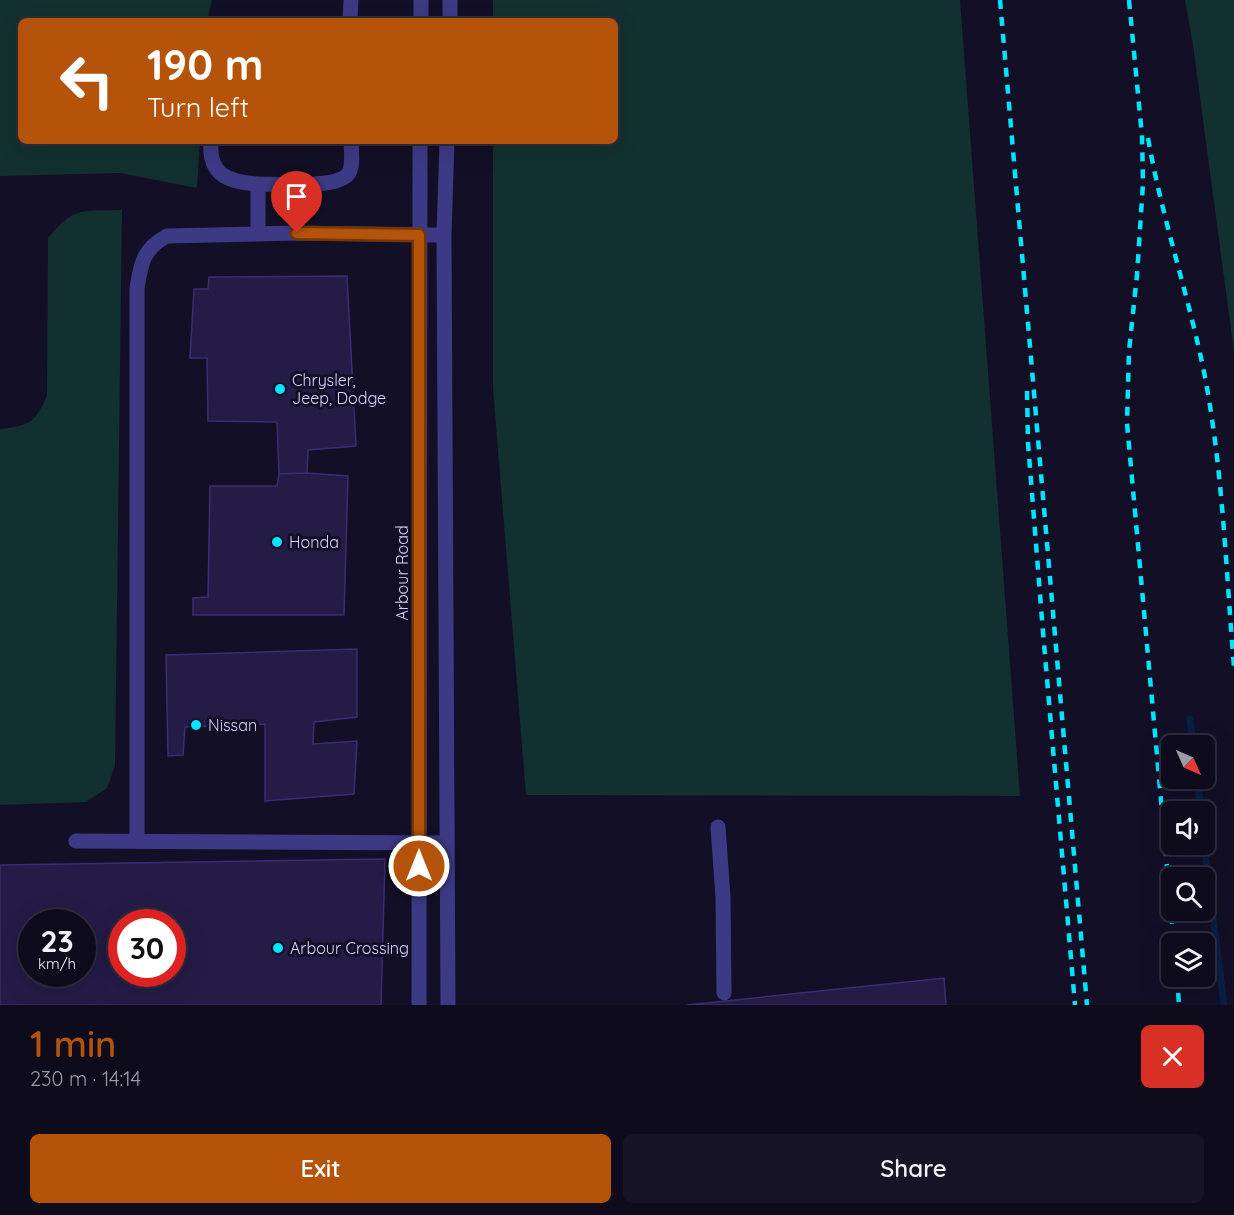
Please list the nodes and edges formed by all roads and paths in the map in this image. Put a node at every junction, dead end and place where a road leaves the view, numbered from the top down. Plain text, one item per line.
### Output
1 (351, 0) edge
2 (421, 0) edge
3 (450, 0) edge
4 (350, 18) edge
5 (421, 18) edge
6 (450, 18) edge
7 (211, 144) edge
8 (351, 144) edge
9 (420, 144) edge
10 (447, 144) edge
11 (258, 184) junction
12 (258, 234) junction
13 (419, 235) junction
14 (444, 235) junction
15 (718, 827) dead end
16 (76, 841) dead end
17 (137, 841) junction
18 (420, 843) junction
19 (446, 843) junction
20 (724, 993) dead end
21 (419, 1005) edge
22 (448, 1005) edge

1 - 4 street
2 - 5 street
3 - 6 street
7 - 11 street
8 - 11 street
9 - 13 street, Arbour Road
10 - 14 street
11 - 12 street
12 - 13 street
12 - 17 street
13 - 14 street
13 - 18 street, Arbour Road
14 - 19 street
15 - 20 street
16 - 17 street
17 - 18 street
18 - 19 street
18 - 21 street, Arbour Road
19 - 22 street

